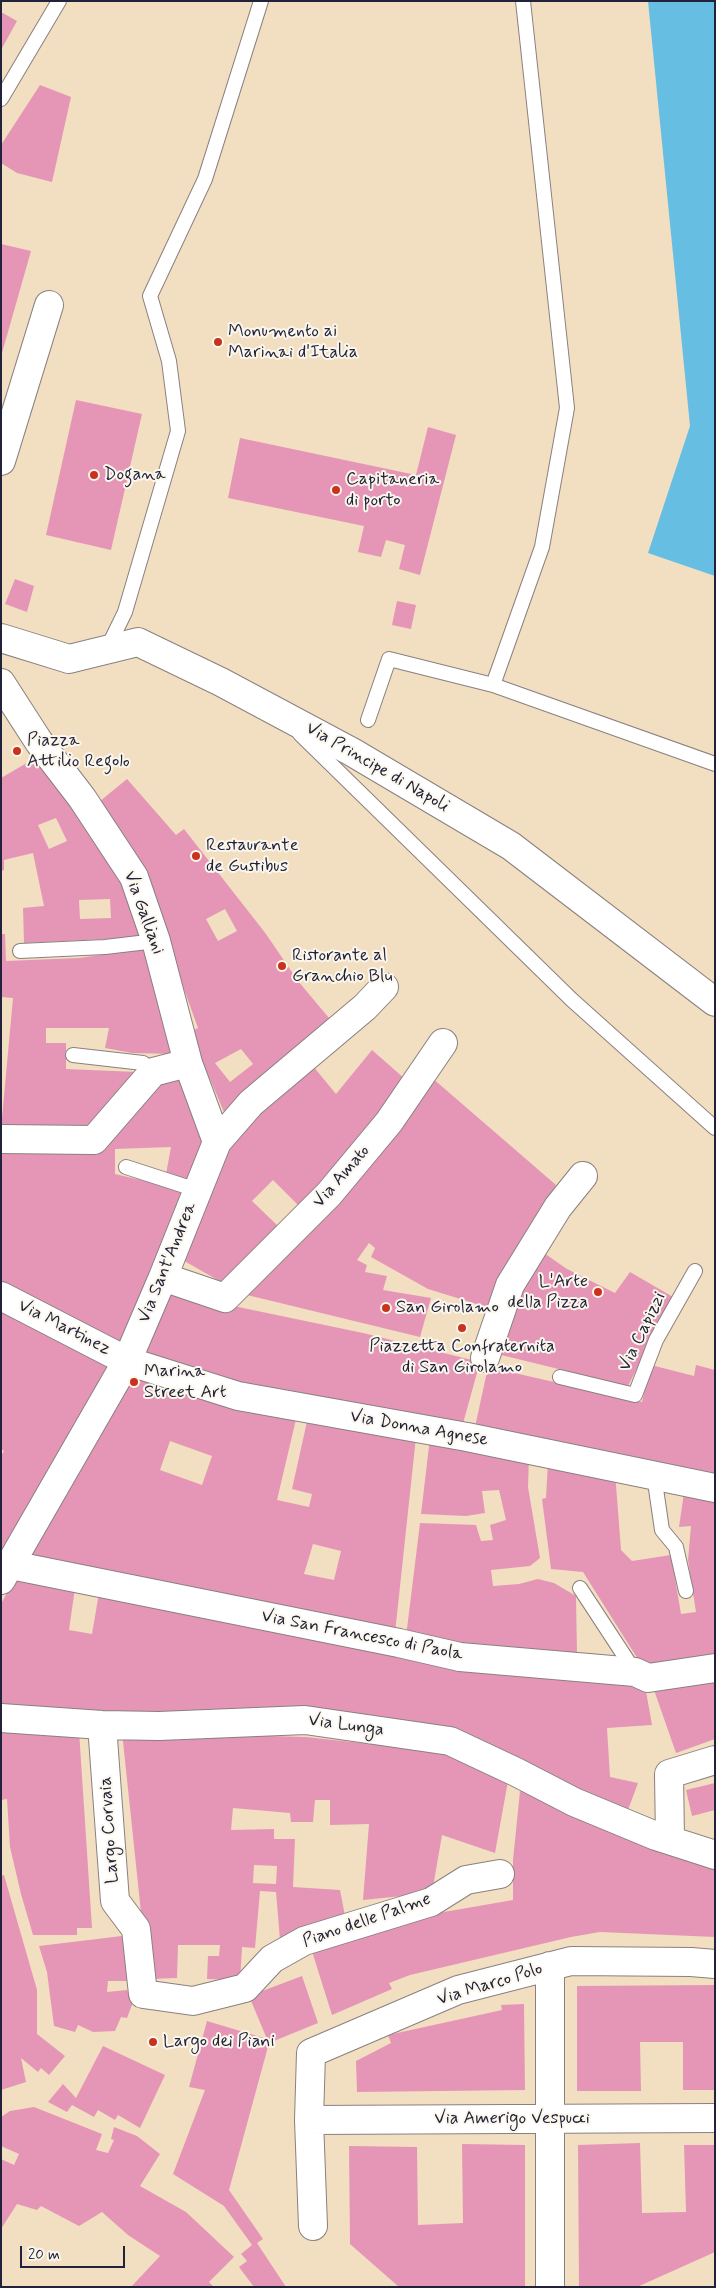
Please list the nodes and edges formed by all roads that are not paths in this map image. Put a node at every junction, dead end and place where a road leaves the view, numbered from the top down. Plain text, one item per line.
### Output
1 (59, 1) edge
2 (261, 1) edge
3 (523, 1) edge
4 (1, 99) edge
5 (49, 305) dead end
6 (1, 461) edge
7 (1, 638) edge
8 (106, 650) junction
9 (1, 683) edge
10 (493, 685) junction
11 (276, 710) junction
12 (368, 720) dead end
13 (715, 764) edge
14 (156, 941) junction
15 (20, 951) dead end
16 (384, 987) dead end
17 (715, 1002) edge
18 (443, 1043) dead end
19 (73, 1055) dead end
20 (188, 1063) junction
21 (153, 1072) junction
22 (715, 1128) edge
23 (1, 1139) edge
24 (217, 1142) junction
25 (126, 1167) dead end
26 (582, 1176) dead end
27 (198, 1190) junction
28 (696, 1271) dead end
29 (163, 1277) junction
30 (1, 1296) edge
31 (485, 1358) dead end
32 (127, 1361) junction
33 (560, 1377) dead end
34 (654, 1475) junction
35 (715, 1488) edge
36 (6, 1573) edge
37 (580, 1588) dead end
38 (686, 1592) dead end
39 (715, 1668) edge
40 (635, 1672) junction
41 (1, 1718) edge
42 (102, 1725) junction
43 (715, 1760) edge
44 (670, 1840) junction
45 (715, 1855) edge
46 (500, 1874) dead end
47 (715, 1964) edge
48 (550, 1966) junction
49 (143, 1994) joint
50 (715, 2118) edge
51 (551, 2119) junction
52 (309, 2120) junction
53 (313, 2226) dead end
54 (550, 2287) edge

1 - 4 lane
2 - 8 lane
3 - 10 lane
5 - 6 street
7 - 8 street, Via Principe di Napoli
8 - 11 street, Via Principe di Napoli
9 - 14 street, Via Galliani
10 - 12 lane
10 - 13 lane
11 - 17 street, Via Principe di Napoli
11 - 22 lane
14 - 15 lane
14 - 20 street, Via Galliani
16 - 24 street, Via Sant'Andrea
18 - 29 street, Via Amato
19 - 21 lane
20 - 21 street
20 - 24 street, Via Galliani
21 - 23 street
24 - 27 street, Via Sant'Andrea
25 - 27 lane
26 - 31 street
27 - 29 street, Via Sant'Andrea
28 - 33 lane, Via Capizzi
29 - 32 street, Via Sant'Andrea
30 - 32 street, Via Martinez
32 - 34 street, Via Donna Agnese
32 - 36 street, Via Sant'Andrea
34 - 35 street, Via Donna Agnese
34 - 38 lane
36 - 40 street, Via San Francesco di Paola
37 - 40 lane
39 - 40 street, Via San Francesco di Paola
41 - 42 street, Via Lunga
42 - 44 street, Via Lunga
42 - 49 street, Largo Corvaia
43 - 44 street
44 - 45 street, Via Lunga
46 - 49 street, Piano delle Palme
47 - 48 street, Via Marco Polo
48 - 51 street
48 - 52 street, Via Marco Polo
50 - 51 street, Via Amerigo Vespucci
51 - 52 street, Via Amerigo Vespucci
51 - 54 street
52 - 53 street

